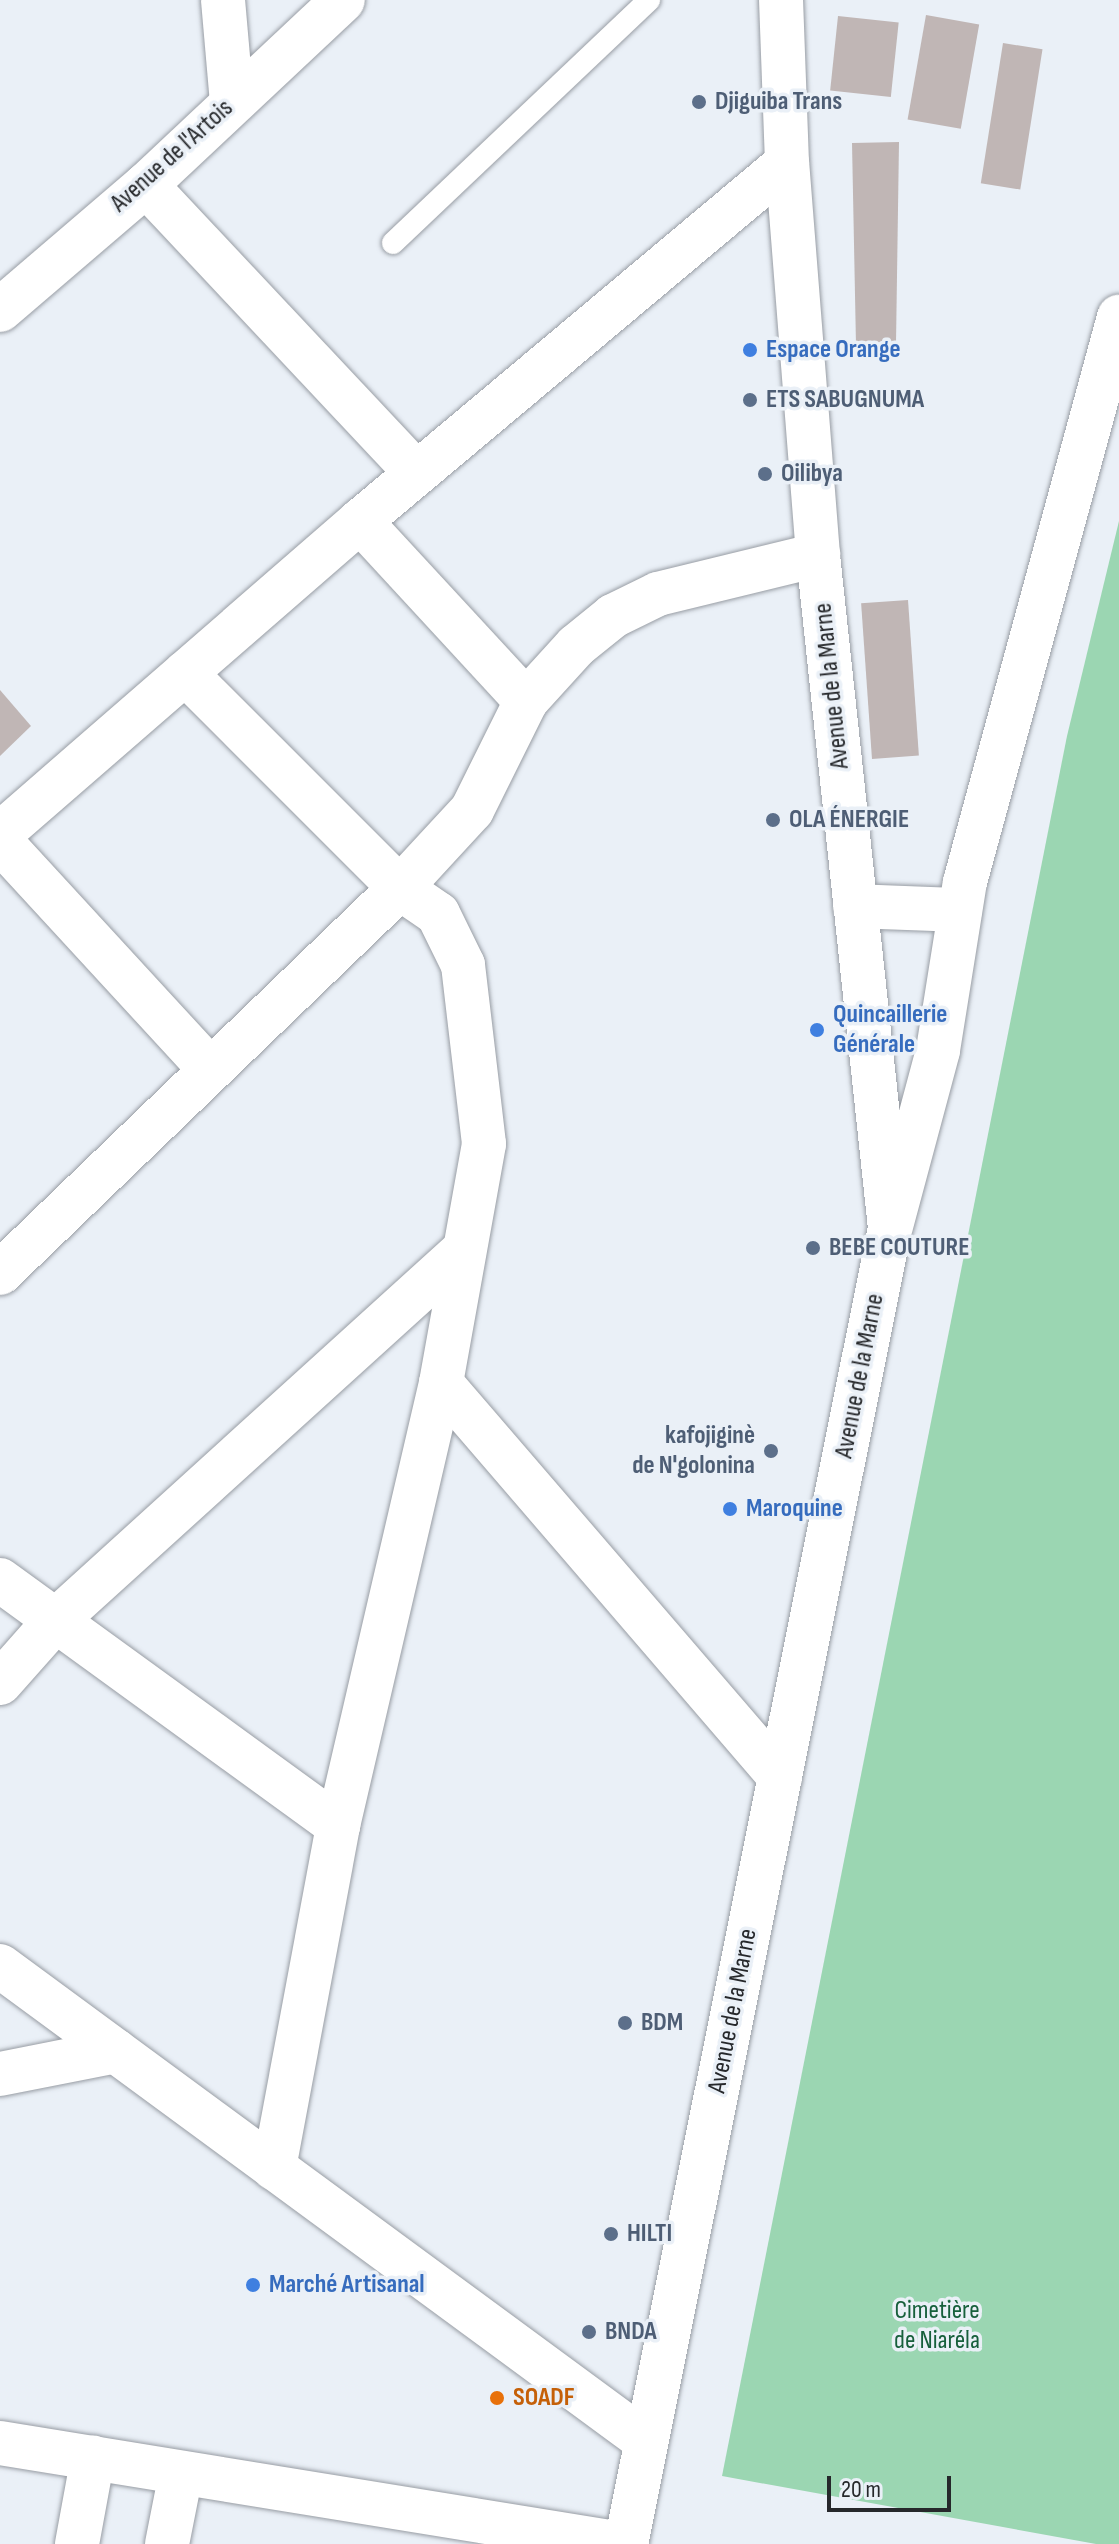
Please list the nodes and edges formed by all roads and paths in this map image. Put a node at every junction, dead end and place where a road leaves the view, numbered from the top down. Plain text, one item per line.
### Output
1 (223, 0) edge
2 (343, 0) edge
3 (649, 0) edge
4 (781, 0) edge
5 (232, 102) junction
6 (787, 163) junction
7 (146, 185) junction
8 (393, 243) dead end
9 (0, 310) edge
10 (1119, 317) edge
11 (416, 473) junction
12 (360, 521) junction
13 (818, 555) junction
14 (185, 673) junction
15 (526, 701) junction
16 (0, 834) edge
17 (0, 841) edge
18 (400, 888) junction
19 (855, 906) junction
20 (960, 910) junction
21 (210, 1069) junction
22 (890, 1228) junction
23 (464, 1250) junction
24 (0, 1273) edge
25 (441, 1383) junction
26 (0, 1580) edge
27 (54, 1622) junction
28 (0, 1683) edge
29 (780, 1777) junction
30 (338, 1826) junction
31 (0, 1966) edge
32 (116, 2051) junction
33 (0, 2074) edge
34 (274, 2168) junction
35 (646, 2441) junction
36 (0, 2443) edge
37 (93, 2457) junction
38 (181, 2473) junction
39 (77, 2544) edge
40 (167, 2544) edge
41 (624, 2544) edge

1 - 5 street
2 - 5 street, Avenue de l'Artois
3 - 8 lane
4 - 6 street, Avenue de la Marne
5 - 7 street, Avenue de l'Artois
6 - 11 street
6 - 13 street, Avenue de la Marne
7 - 9 street, Avenue de l'Artois
7 - 11 street
10 - 20 street
11 - 12 street
12 - 14 street
12 - 15 street
13 - 15 street
13 - 19 street, Avenue de la Marne
14 - 16 street
14 - 18 street
15 - 18 street
17 - 21 street
18 - 21 street
18 - 23 street
19 - 20 street
19 - 22 street, Avenue de la Marne
20 - 22 street
21 - 24 street
22 - 29 street, Avenue de la Marne
23 - 25 street
23 - 27 street
25 - 29 street
25 - 30 street
26 - 27 street
27 - 28 street
27 - 30 street
29 - 35 street, Avenue de la Marne
30 - 34 street
31 - 32 street
32 - 33 street
32 - 34 street
34 - 35 street
35 - 41 street, Avenue de la Marne
36 - 37 street
37 - 38 street
37 - 39 street
38 - 40 street
38 - 41 street

